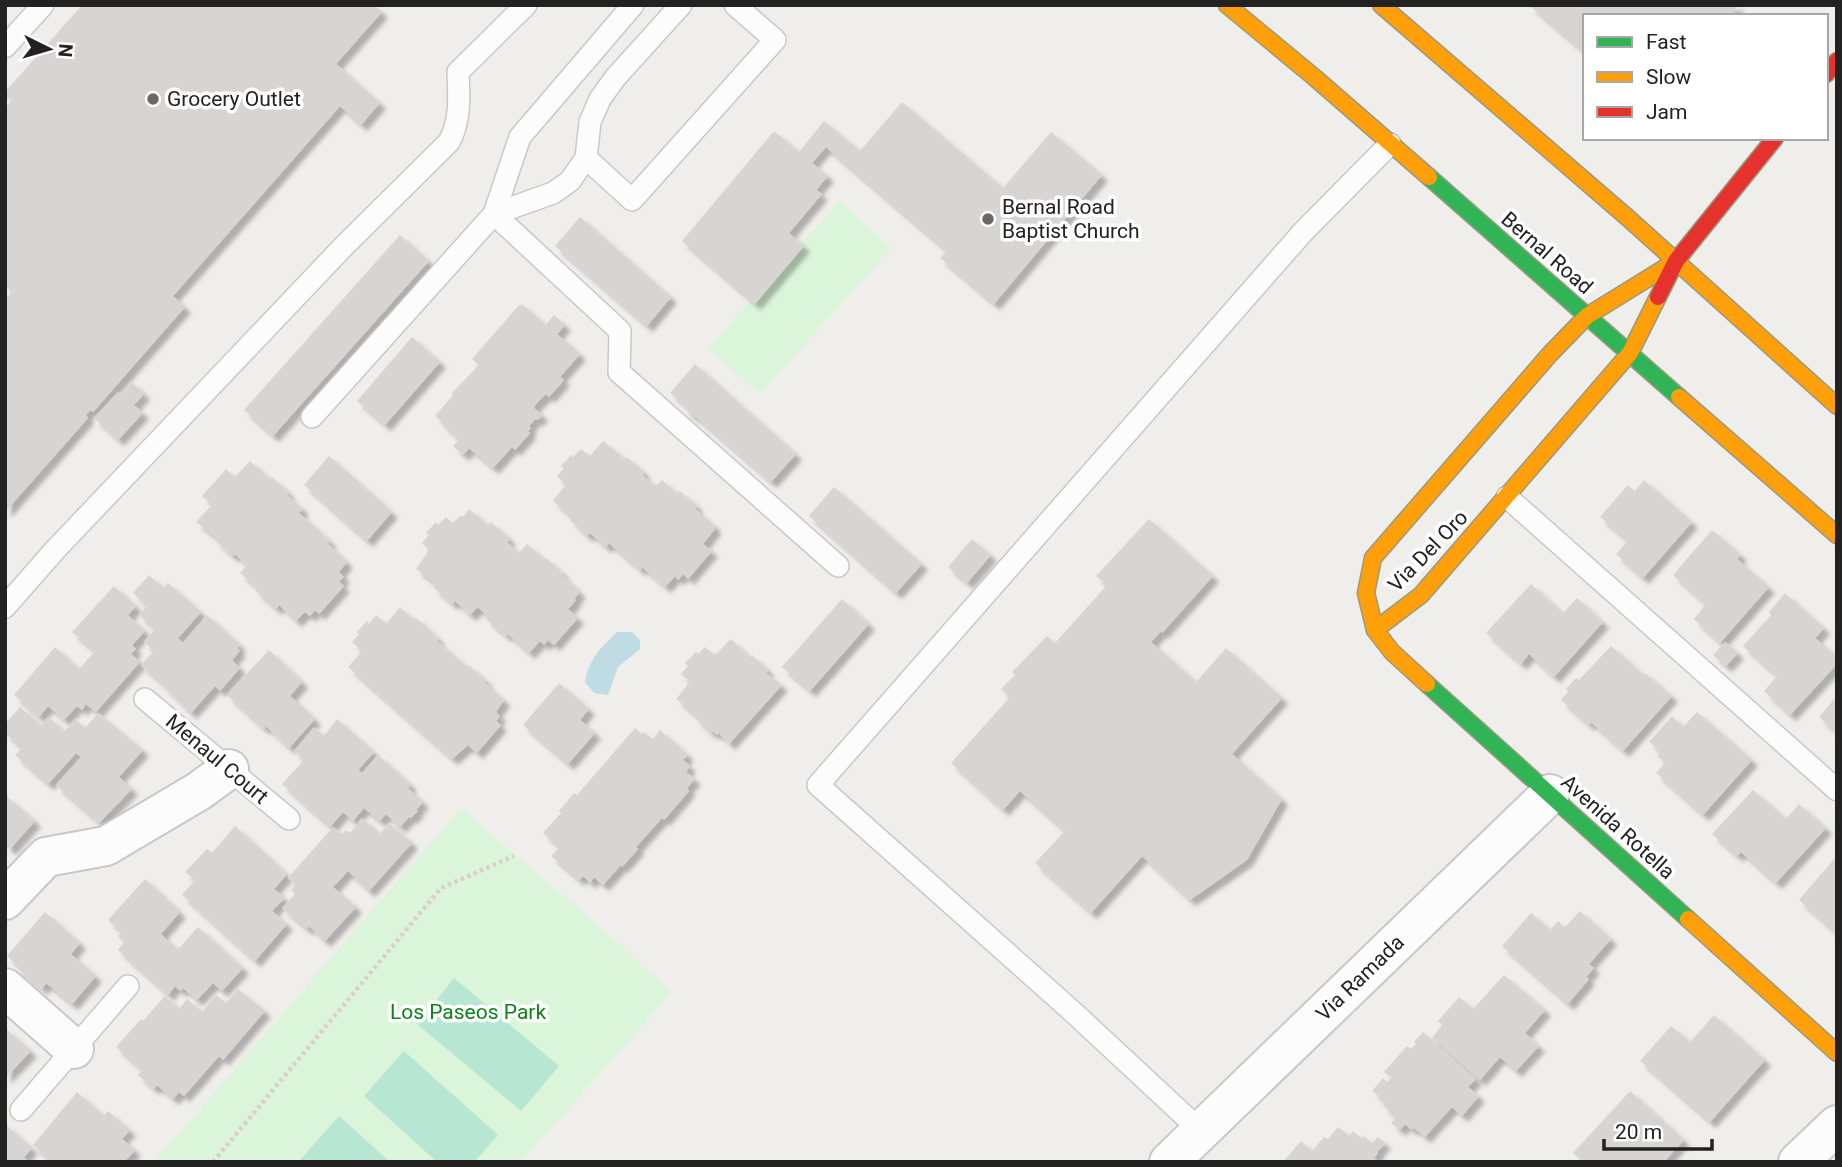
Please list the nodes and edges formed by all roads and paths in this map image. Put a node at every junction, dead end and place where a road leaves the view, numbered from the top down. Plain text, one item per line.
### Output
1 (43, 5) edge
2 (526, 5) edge
3 (633, 5) edge
4 (681, 5) edge
5 (735, 5) edge
6 (1227, 5) edge
7 (1381, 5) edge
8 (5, 47) edge
9 (1773, 140) edge
10 (1390, 144) junction
11 (586, 158) junction
12 (494, 214) junction
13 (1676, 261) junction
14 (1587, 316) junction
15 (1630, 353) junction
16 (1837, 406) edge
17 (312, 417) dead end
18 (1507, 497) junction
19 (1837, 535) edge
20 (838, 566) dead end
21 (5, 607) edge
22 (1375, 630) junction
23 (145, 699) dead end
24 (229, 769) junction
25 (1837, 790) edge
26 (1550, 794) junction
27 (289, 820) dead end
28 (514, 856) dead end
29 (5, 900) edge
30 (128, 986) dead end
31 (5, 988) edge
32 (74, 1049) junction
33 (1837, 1053) edge
34 (21, 1110) dead end
35 (1837, 1125) edge
36 (1201, 1131) junction
37 (213, 1162) edge
38 (1169, 1162) edge
39 (1798, 1162) edge

1 - 8 lane
2 - 21 lane
3 - 12 lane
4 - 11 lane
5 - 11 lane
6 - 10 street, Bernal Road
7 - 13 street
9 - 13 street, Via Del Oro
10 - 14 street, Bernal Road
10 - 36 lane
11 - 12 lane
12 - 17 lane
12 - 20 lane
13 - 14 street, Via Del Oro
13 - 15 street, Via Del Oro
13 - 16 street
14 - 15 street, Bernal Road
14 - 22 street, Via Del Oro
15 - 18 street, Via Del Oro
15 - 19 street, Bernal Road
18 - 22 street, Via Del Oro
18 - 25 lane
22 - 26 street, Avenida Rotella
23 - 24 lane, Menaul Court
24 - 27 lane, Menaul Court
24 - 29 street
26 - 33 street, Avenida Rotella
26 - 36 street, Via Ramada
28 - 37 path
30 - 32 lane
31 - 32 street
32 - 34 lane
35 - 39 street
36 - 38 street, Via Ramada

